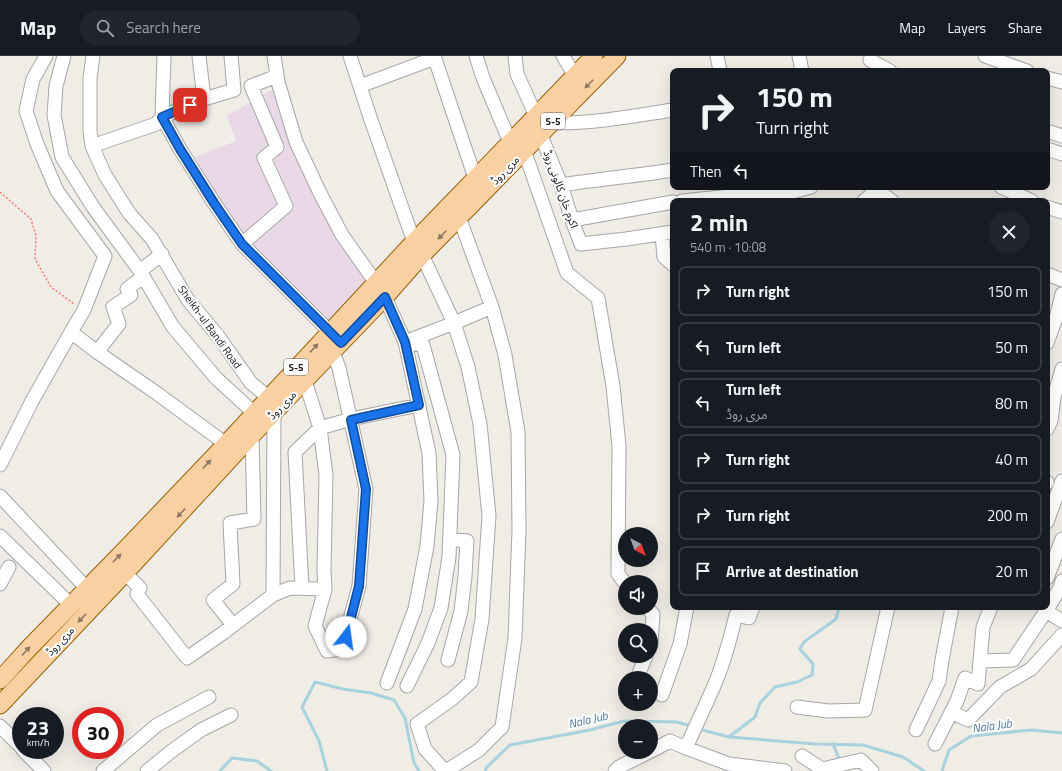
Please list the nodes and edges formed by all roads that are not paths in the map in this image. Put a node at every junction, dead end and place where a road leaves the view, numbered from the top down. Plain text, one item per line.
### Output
1 (46, 56) edge
2 (64, 56) edge
3 (93, 56) edge
4 (164, 56) edge
5 (199, 56) edge
6 (231, 56) edge
7 (274, 56) edge
8 (350, 56) edge
9 (476, 56) edge
10 (514, 56) edge
11 (563, 56) edge
12 (594, 56) edge
13 (617, 56) edge
14 (717, 56) edge
15 (799, 56) edge
16 (985, 56) edge
17 (434, 57) edge
18 (719, 68) edge
19 (801, 68) edge
20 (1019, 68) edge
21 (277, 76) junction
22 (575, 76) junction
23 (1050, 79) edge
24 (1062, 82) edge
25 (360, 86) junction
26 (204, 99) junction
27 (670, 110) edge
28 (162, 117) junction
29 (542, 124) junction
30 (1050, 132) edge
31 (1062, 136) edge
32 (92, 146) junction
33 (517, 146) junction
34 (1050, 150) edge
35 (1062, 154) edge
36 (670, 170) edge
37 (475, 178) junction
38 (561, 185) junction
39 (800, 190) edge
40 (877, 190) edge
41 (879, 190) edge
42 (1008, 190) edge
43 (712, 198) edge
44 (868, 198) edge
45 (888, 198) edge
46 (1025, 198) edge
47 (670, 203) edge
48 (1050, 208) edge
49 (1062, 212) edge
50 (459, 217) junction
51 (572, 220) junction
52 (667, 233) edge
53 (242, 244) junction
54 (418, 248) junction
55 (162, 254) junction
56 (670, 262) edge
57 (142, 274) junction
58 (1050, 275) edge
59 (1062, 280) edge
60 (381, 290) junction
61 (1062, 294) edge
62 (492, 307) junction
63 (1052, 317) edge
64 (454, 323) junction
65 (1050, 327) edge
66 (71, 332) junction
67 (335, 342) junction
68 (405, 342) junction
69 (97, 352) junction
70 (1062, 369) edge
71 (305, 381) junction
72 (271, 405) junction
73 (419, 405) junction
74 (254, 413) junction
75 (351, 420) junction
76 (1050, 423) edge
77 (320, 428) junction
78 (252, 435) junction
79 (226, 444) junction
80 (0, 465) edge
81 (1062, 481) edge
82 (0, 496) edge
83 (1050, 514) edge
84 (0, 536) edge
85 (450, 539) junction
86 (1062, 540) edge
87 (9, 567) dead end
88 (1050, 570) edge
89 (125, 573) junction
90 (619, 575) edge
91 (1050, 582) edge
92 (0, 584) edge
93 (1061, 585) edge
94 (87, 588) junction
95 (302, 588) junction
96 (325, 589) junction
97 (273, 595) junction
98 (99, 601) junction
99 (1050, 603) edge
100 (71, 605) junction
101 (687, 610) edge
102 (752, 610) edge
103 (887, 610) edge
104 (951, 610) edge
105 (990, 610) edge
106 (1046, 610) joint
107 (1062, 621) edge
108 (233, 626) junction
109 (1062, 635) edge
110 (448, 660) dead end
111 (981, 661) junction
112 (0, 680) edge
113 (388, 683) dead end
114 (407, 686) dead end
115 (662, 695) dead end
116 (210, 697) dead end
117 (0, 705) edge
118 (797, 707) dead end
119 (951, 712) junction
120 (231, 715) dead end
121 (0, 726) edge
122 (916, 730) dead end
123 (12, 739) edge
124 (935, 744) dead end
125 (658, 748) edge
126 (686, 748) junction
127 (802, 756) dead end
128 (33, 759) edge
129 (636, 759) edge
130 (44, 771) edge
131 (103, 771) edge
132 (147, 771) edge
133 (446, 771) edge
134 (615, 771) edge
135 (785, 771) edge
136 (872, 771) edge

1 - 66 street
2 - 57 street
3 - 32 street, Sheikh-ul Bandi Road
4 - 28 street
5 - 26 street
6 - 26 street
7 - 21 street
8 - 25 street
9 - 33 street
10 - 29 street, اکرم خان کالونی روڈ
11 - 22 street
12 - 22 main road, مری روڈ / S-5
13 -> 29 main road, مری روڈ / S-5
14 - 18 street
15 - 19 street
16 - 20 street
17 - 25 street
17 - 37 street
21 - 53 street
21 - 60 street
22 - 29 main road, مری روڈ / S-5
23 - 24 street
25 - 54 street
26 - 28 street
27 - 29 street
28 - 32 street
28 - 53 street
29 - 33 main road, مری روڈ / S-5
29 - 38 street, اکرم خان کالونی روڈ
30 - 31 street
32 - 55 street, Sheikh-ul Bandi Road
33 - 37 main road, مری روڈ / S-5
33 - 50 main road, مری روڈ / S-5
33 - 90 street
34 - 35 street
36 - 38 street
37 - 54 main road, مری روڈ / S-5
38 - 51 street, اکرم خان کالونی روڈ
39 - 43 street
40 - 44 street
41 - 45 street
42 - 46 street
47 - 51 street
48 - 49 street
50 -> 54 main road, مری روڈ / S-5
50 - 62 street
51 - 52 street, اکرم خان کالونی روڈ
52 - 56 street
53 - 67 street
54 - 60 main road, مری روڈ / S-5
54 - 64 street
55 - 57 street
55 - 72 street, Sheikh-ul Bandi Road
57 - 69 street
57 - 74 street
58 - 59 street
60 - 67 main road, مری روڈ / S-5
60 - 68 street
61 - 63 street
62 - 64 street
62 - 133 street
63 - 65 street
64 - 68 street
64 - 133 street
66 - 69 street
66 - 80 street
67 - 71 main road, مری روڈ / S-5
72 -> 67 main road, مری روڈ / S-5
67 - 75 street
68 - 73 street
68 - 85 street
69 - 79 street
70 - 76 street
71 - 72 main road, مری روڈ / S-5
71 - 77 street
72 - 74 main road, مری روڈ / S-5
72 - 78 main road, مری روڈ / S-5
72 - 97 street
73 - 75 street
73 - 113 street
74 - 79 main road, مری روڈ / S-5
75 - 77 street
75 - 96 street
77 - 95 street
77 - 96 street
78 -> 89 main road, مری روڈ / S-5
78 - 108 street
94 -> 79 main road, مری روڈ / S-5
81 - 83 street
82 - 94 street
84 - 100 street
85 - 110 street
85 - 114 street
86 - 88 street
87 - 92 street
89 - 98 main road, مری روڈ / S-5
89 - 108 street
91 - 93 street
93 - 99 street
94 - 98 street
94 - 100 main road, مری روڈ / S-5
95 - 96 street
95 - 97 street
97 - 108 street
98 -> 117 main road, مری روڈ / S-5
112 -> 100 main road, مری روڈ / S-5
101 - 115 street
102 - 126 street
103 - 118 street
104 - 122 street
105 - 111 street
106 - 107 street
106 - 111 street
109 - 119 street
111 - 119 street
116 - 131 street
119 - 124 street
120 - 132 street
121 - 123 street
125 - 126 street
126 - 135 street
127 - 136 street
128 - 130 street
129 - 134 street

